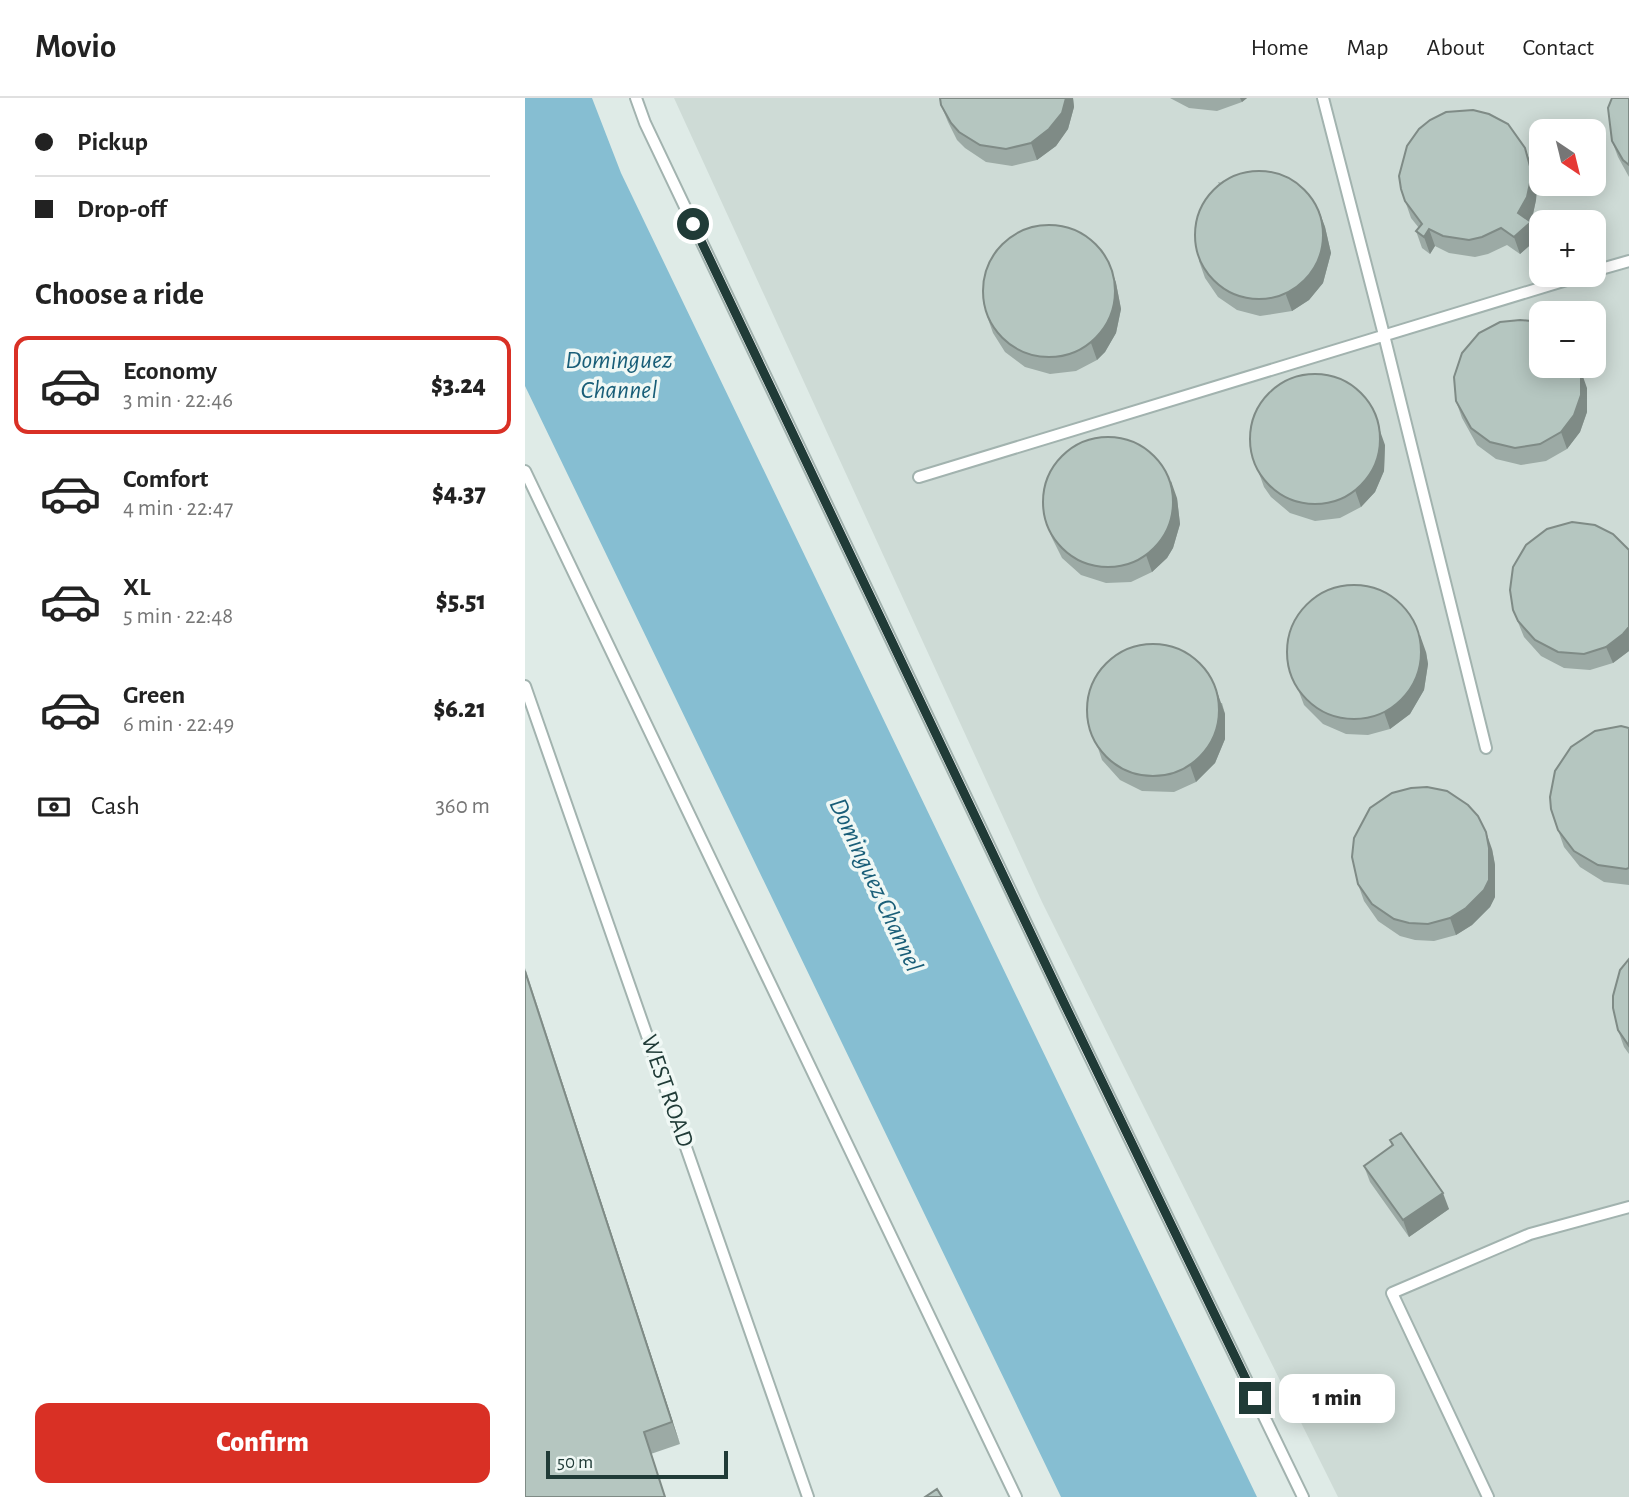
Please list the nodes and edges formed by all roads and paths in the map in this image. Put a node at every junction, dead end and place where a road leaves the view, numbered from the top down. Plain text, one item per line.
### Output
1 (636, 98) edge
2 (1323, 98) edge
3 (1629, 261) edge
4 (1606, 268) edge
5 (1543, 287) edge
6 (1384, 335) junction
7 (525, 471) edge
8 (919, 477) dead end
9 (525, 685) edge
10 (1486, 748) dead end
11 (1629, 1207) edge
12 (808, 1497) edge
13 (1016, 1497) edge
14 (1303, 1497) edge
15 (1488, 1497) edge

1 - 14 lane
2 - 6 lane
3 - 4 lane
5 - 6 lane
6 - 8 lane
6 - 10 lane
7 - 13 lane
9 - 12 lane, WEST ROAD
11 - 15 lane

